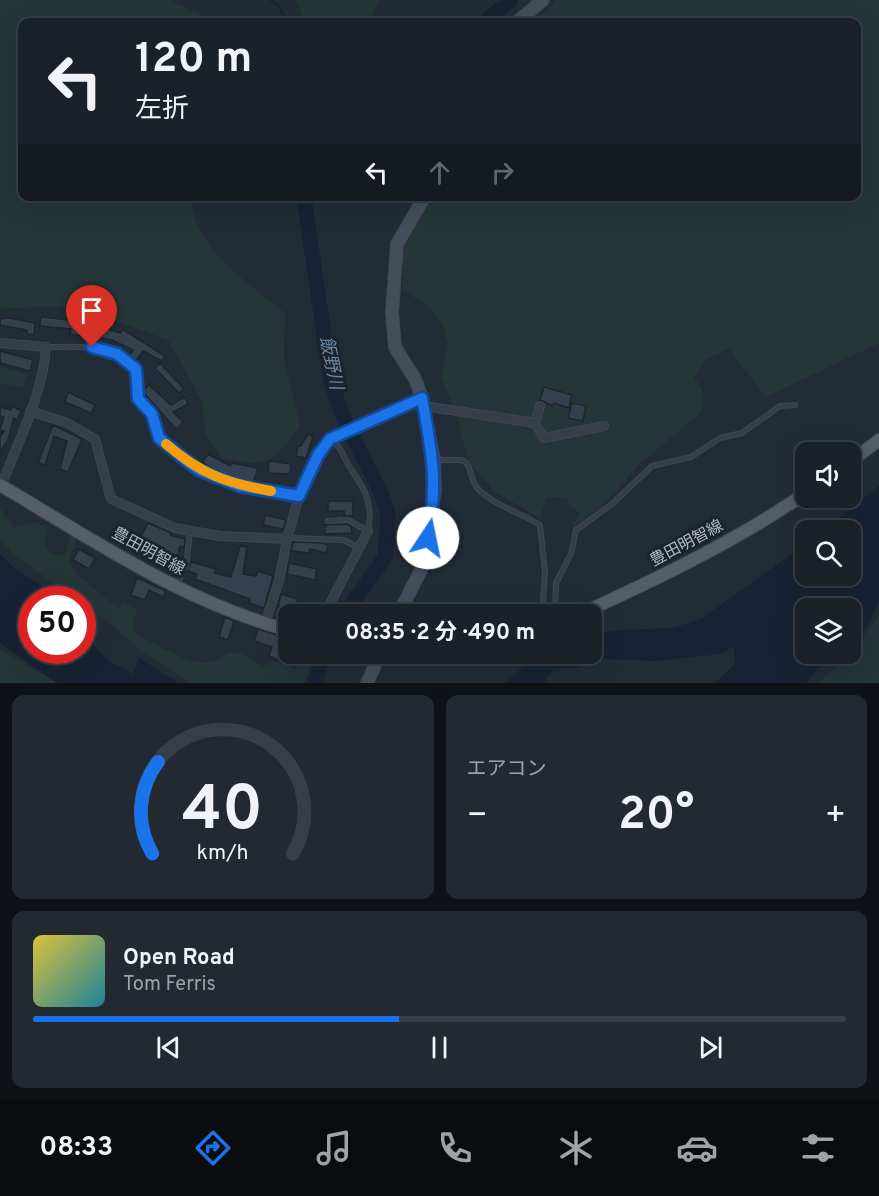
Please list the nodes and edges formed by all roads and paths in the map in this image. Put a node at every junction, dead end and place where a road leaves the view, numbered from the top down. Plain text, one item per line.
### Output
1 (543, 0) edge
2 (522, 18) edge
3 (422, 201) edge
4 (0, 343) edge
5 (46, 347) junction
6 (423, 402) junction
7 (795, 405) dead end
8 (540, 406) dead end
9 (30, 411) junction
10 (535, 423) junction
11 (604, 426) dead end
12 (334, 437) junction
13 (879, 440) edge
14 (861, 454) edge
15 (434, 461) junction
16 (1, 485) edge
17 (299, 496) junction
18 (795, 500) edge
19 (328, 521) dead end
20 (368, 531) junction
21 (190, 532) junction
22 (287, 539) junction
23 (360, 549) junction
24 (178, 587) junction
25 (330, 604) edge
26 (404, 604) edge
27 (543, 604) edge
28 (555, 604) edge
29 (602, 604) edge
30 (265, 624) junction
31 (278, 627) edge
32 (376, 664) edge
33 (367, 683) edge

1 - 2 main road
3 - 6 main road
4 - 5 street
5 - 9 street
5 - 17 lane
6 - 10 street
6 - 12 street
6 - 15 main road
7 - 28 lane
8 - 10 street
9 - 16 street
9 - 21 street
10 - 11 street
12 - 17 street
12 - 20 lane
13 - 14 main road
15 - 26 main road
15 - 27 lane
16 - 24 main road, 豊田明智線
17 - 22 street
18 - 29 main road, 豊田明智線
19 - 20 lane
20 - 23 street
21 - 22 street
21 - 24 lane
22 - 23 lane
22 - 30 street
23 - 25 street
24 - 30 main road, 豊田明智線
30 - 31 main road, 豊田明智線
32 - 33 main road

